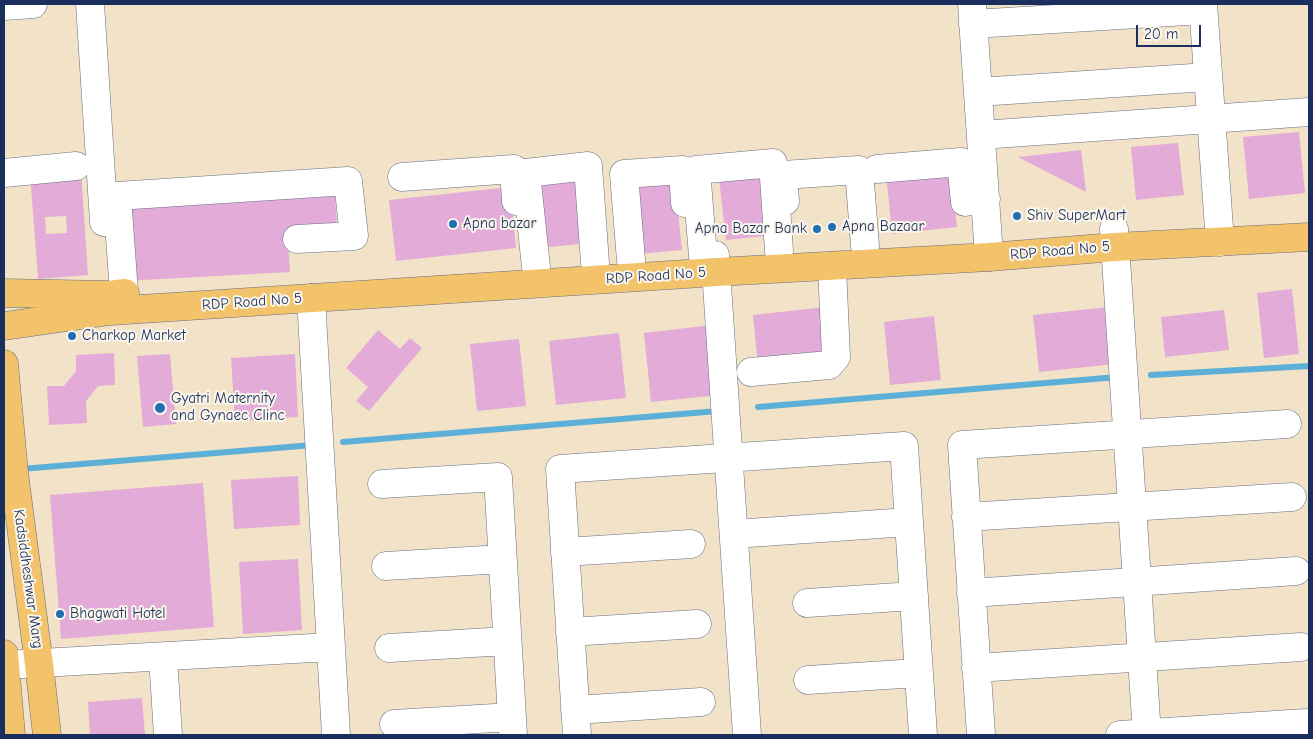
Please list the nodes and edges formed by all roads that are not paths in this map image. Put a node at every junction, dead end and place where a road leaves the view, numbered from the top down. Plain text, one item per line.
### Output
1 (33, 4) edge
2 (90, 4) edge
3 (4, 6) edge
4 (1203, 7) edge
5 (973, 14) edge
6 (1208, 77) junction
7 (978, 92) junction
8 (1309, 112) edge
9 (1211, 118) junction
10 (981, 135) junction
11 (76, 166) dead end
12 (877, 169) dead end
13 (4, 172) edge
14 (402, 177) dead end
15 (986, 199) junction
16 (1309, 219) edge
17 (1219, 233) junction
18 (1309, 237) edge
19 (1114, 238) junction
20 (298, 239) dead end
21 (865, 246) junction
22 (989, 248) junction
23 (784, 251) junction
24 (630, 260) junction
25 (706, 260) junction
26 (595, 263) junction
27 (832, 266) junction
28 (528, 267) junction
29 (4, 293) edge
30 (311, 298) junction
31 (114, 300) junction
32 (4, 326) edge
33 (4, 364) edge
34 (751, 372) dead end
35 (1287, 424) dead end
36 (1127, 434) junction
37 (729, 458) junction
38 (382, 484) dead end
39 (1292, 497) dead end
40 (1132, 507) junction
41 (966, 517) junction
42 (909, 522) junction
43 (734, 534) junction
44 (691, 544) dead end
45 (565, 552) junction
46 (502, 559) junction
47 (386, 566) dead end
48 (1296, 572) dead end
49 (1136, 582) junction
50 (971, 593) junction
51 (914, 596) junction
52 (806, 603) dead end
53 (696, 624) dead end
54 (570, 632) junction
55 (508, 641) junction
56 (331, 647) junction
57 (1301, 647) dead end
58 (390, 648) dead end
59 (163, 657) junction
60 (1142, 657) junction
61 (4, 660) edge
62 (39, 664) junction
63 (976, 668) junction
64 (918, 672) junction
65 (808, 680) dead end
66 (701, 702) dead end
67 (576, 722) edge
68 (1306, 723) dead end
69 (394, 724) dead end
70 (512, 726) edge
71 (1147, 734) edge
72 (11, 735) edge
73 (46, 735) edge
74 (168, 735) edge
75 (336, 735) edge
76 (747, 735) edge
77 (922, 735) edge
78 (980, 735) edge
79 (1120, 735) edge

1 - 3 street
2 - 31 street
4 - 5 street
4 - 6 street
5 - 7 street
6 - 7 street
6 - 9 street
7 - 10 street
8 - 9 street
9 - 10 street
9 - 17 street
10 - 15 street
11 - 13 street
12 - 15 street
14 - 28 street
15 - 22 street
16 - 17 main road, RDP Road No 5
17 - 18 main road, RDP Road No 5
17 - 19 main road, RDP Road No 5
19 - 22 main road, RDP Road No 5
19 - 36 street
20 - 31 street
21 - 22 main road, RDP Road No 5
21 - 23 main road, RDP Road No 5
21 - 23 street
22 - 27 main road, RDP Road No 5
23 - 25 main road, RDP Road No 5
23 - 25 street
24 - 25 main road, RDP Road No 5
24 - 25 street
24 - 26 main road, RDP Road No 5
25 - 27 main road, RDP Road No 5
25 - 30 main road, RDP Road No 5
25 - 37 street
26 - 28 main road, RDP Road No 5
26 - 28 street
27 - 34 street
28 - 31 main road, RDP Road No 5
29 - 31 main road, RDP Road No 5
30 - 31 main road, RDP Road No 5
30 - 56 street
31 - 32 main road, RDP Road No 5
33 - 62 main road, Kadsiddheshwar Marg
35 - 36 street
36 - 40 street
36 - 41 street
37 - 42 street
37 - 43 street
37 - 45 street
38 - 46 street
39 - 40 street
40 - 41 street
40 - 49 street
41 - 50 street
42 - 43 street
42 - 51 street
43 - 76 street
44 - 45 street
45 - 54 street
46 - 47 street
46 - 55 street
48 - 49 street
49 - 50 street
49 - 60 street
50 - 63 street
51 - 52 street
51 - 64 street
53 - 54 street
54 - 67 street
55 - 58 street
55 - 70 street
56 - 59 street
56 - 75 street
57 - 60 street
59 - 62 street
59 - 74 street
60 - 63 street
60 - 71 street
61 - 62 street
61 - 72 main road
62 - 73 main road, Kadsiddheshwar Marg
63 - 78 street
64 - 65 street
64 - 77 street
66 - 67 street
68 - 71 street
69 - 70 street
71 - 79 street

